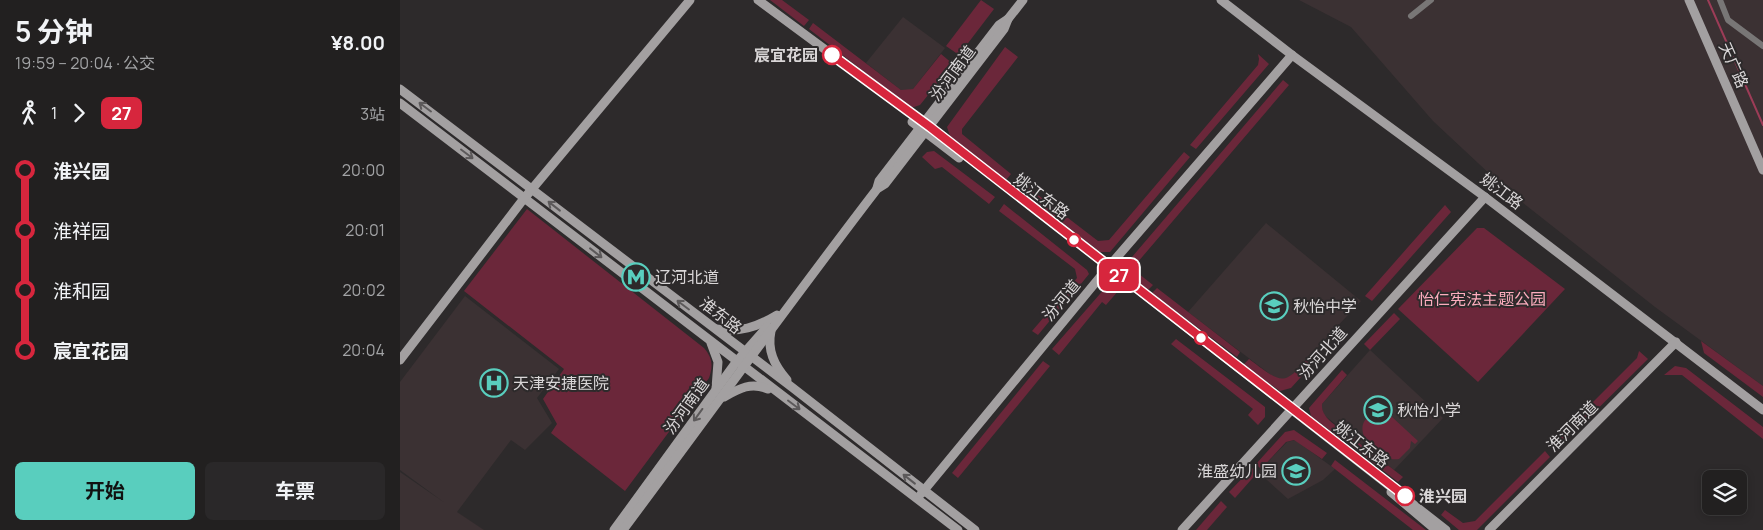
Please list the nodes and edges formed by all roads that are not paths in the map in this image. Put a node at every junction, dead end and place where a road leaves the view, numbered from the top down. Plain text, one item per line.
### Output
1 (690, 0) edge
2 (753, 0) edge
3 (758, 0) edge
4 (1023, 0) edge
5 (1221, 0) edge
6 (1431, 0) edge
7 (1689, 0) edge
8 (1720, 0) edge
9 (1411, 16) dead end
10 (1763, 46) edge
11 (1292, 55) junction
12 (400, 89) edge
13 (400, 104) edge
14 (925, 127) junction
15 (1763, 170) edge
16 (532, 189) junction
17 (1485, 197) junction
18 (525, 198) junction
19 (1107, 269) junction
20 (788, 305) junction
21 (777, 315) junction
22 (772, 326) junction
23 (715, 329) junction
24 (710, 340) junction
25 (1679, 344) junction
26 (744, 352) junction
27 (752, 358) junction
28 (400, 360) edge
29 (737, 361) junction
30 (745, 368) junction
31 (793, 388) junction
32 (780, 394) junction
33 (718, 395) junction
34 (1290, 410) junction
35 (1763, 410) edge
36 (923, 491) junction
37 (917, 499) junction
38 (614, 530) edge
39 (623, 530) edge
40 (958, 530) edge
41 (975, 530) edge
42 (1182, 530) edge
43 (1436, 530) edge
44 (1446, 530) edge
45 (1489, 530) edge
46 (1498, 530) edge

1 - 16 main road
2 - 14 main road, 姚江东路
3 - 14 main road, 姚江东路
4 - 14 main road, 汾河南道
5 - 11 main road, 姚江路
6 - 9 street
7 - 15 main road, 天广路
8 - 10 street
11 - 17 main road, 姚江路
11 - 19 main road, 汾河道
16 -> 12 main road, 淮东路
13 -> 18 main road, 淮东路
14 - 19 main road, 姚江东路
14 - 20 main road, 汾河南道
16 - 18 main road
23 -> 16 main road, 淮东路
17 - 25 main road, 姚江路
17 - 34 main road, 汾河北道
18 -> 24 main road, 淮东路
18 - 28 main road
19 - 34 main road, 姚江东路
19 - 36 main road, 汾河道
20 - 21 main road, 汾河南道
20 - 22 main road, 汾河南道
21 - 23 main road
21 - 26 main road, 汾河南道
22 - 27 main road, 汾河南道
22 - 31 main road
23 - 26 main road, 淮东路
24 - 29 main road, 淮东路
24 - 33 main road
25 - 35 main road, 姚江路
25 - 45 main road, 淮河南道
25 - 46 main road, 淮河南道
26 - 27 main road, 淮东路
26 - 29 main road, 汾河南道
27 - 30 main road, 汾河南道
27 - 31 main road, 淮东路
29 - 30 main road, 淮东路
29 - 33 main road, 汾河南道
30 - 32 main road, 淮东路
30 - 33 main road, 汾河南道
36 -> 31 main road, 淮东路
32 - 33 main road
32 -> 37 main road, 淮东路
33 -> 38 main road, 汾河南道
33 - 39 main road, 汾河南道
34 - 42 main road, 汾河北道
34 - 43 main road, 姚江东路
34 - 44 main road, 姚江东路
36 - 37 main road, 汾河道
36 - 41 main road, 淮东路
37 - 40 main road, 淮东路

